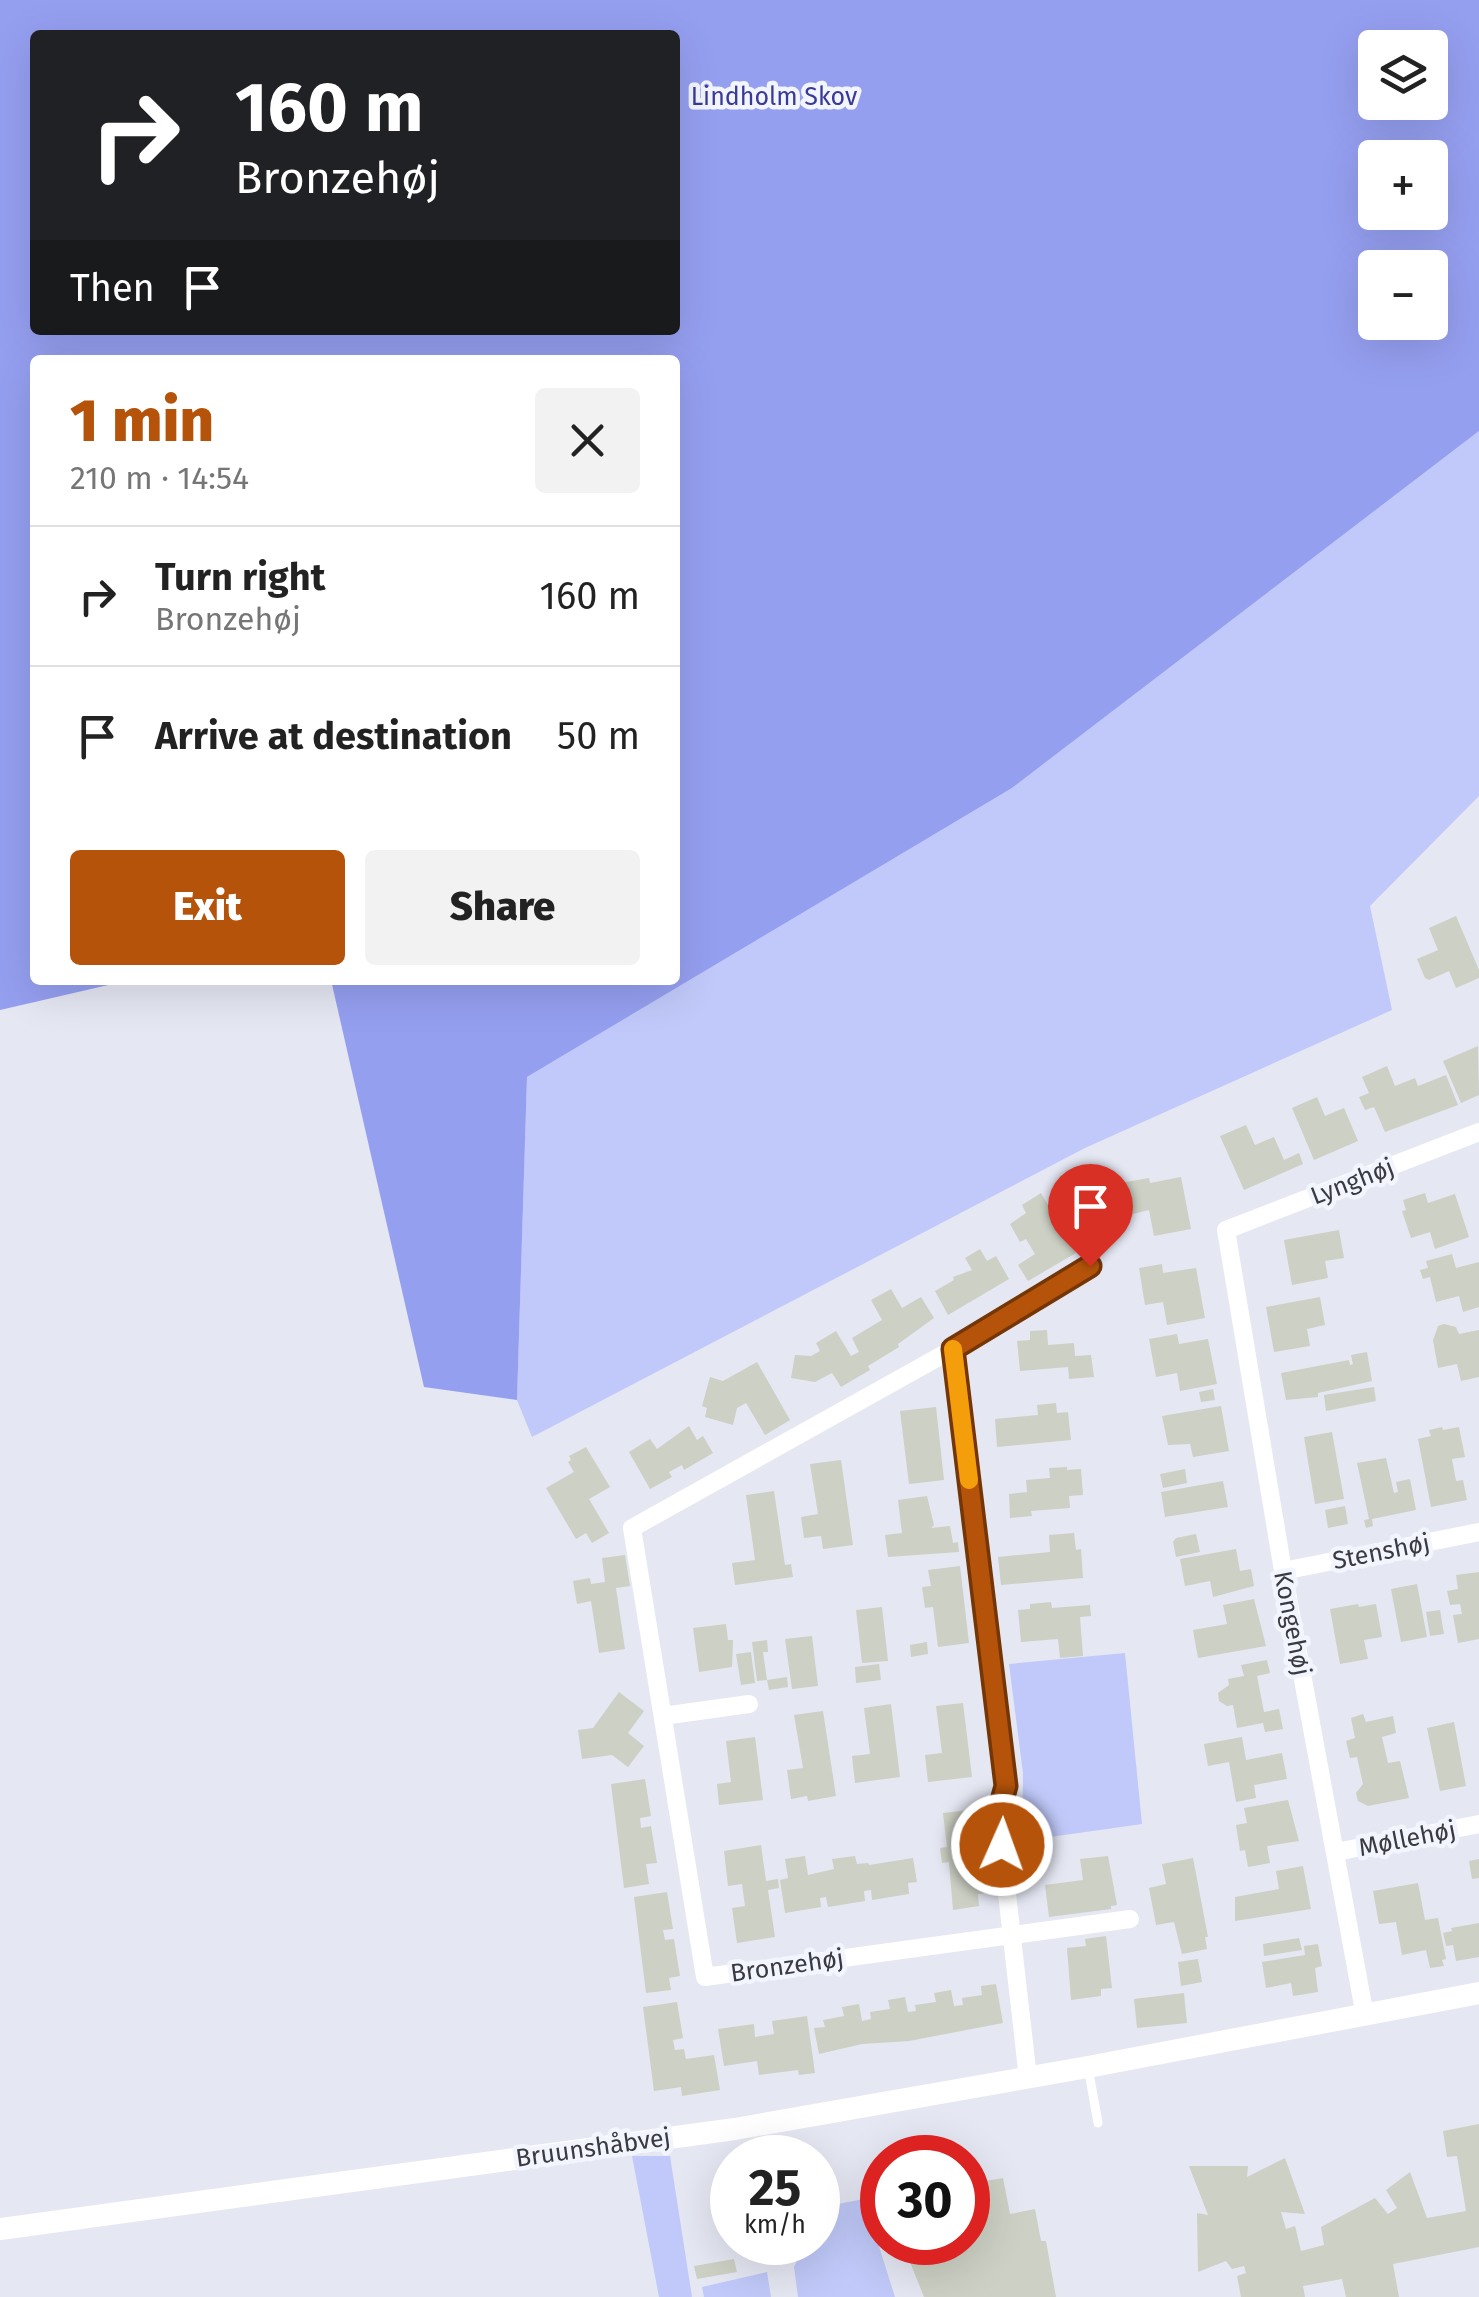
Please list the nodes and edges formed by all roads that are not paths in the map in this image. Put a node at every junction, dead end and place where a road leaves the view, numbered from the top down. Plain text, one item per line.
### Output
1 (1479, 1132) edge
2 (1226, 1230) joint
3 (1090, 1266) dead end
4 (953, 1349) junction
5 (1479, 1532) edge
6 (1283, 1570) junction
7 (749, 1704) dead end
8 (663, 1716) junction
9 (1479, 1824) edge
10 (1336, 1852) junction
11 (1130, 1919) dead end
12 (1012, 1934) junction
13 (1479, 1993) edge
14 (1365, 2016) junction
15 (1088, 2068) junction
16 (1028, 2078) junction
17 (1098, 2123) dead end
18 (0, 2229) edge

1 - 2 street, Lynghøj
2 - 6 street, Kongehøj
3 - 4 street, Bronzehøj
4 - 8 street, Bronzehøj
4 - 12 street
5 - 6 street, Stenshøj
6 - 10 street, Kongehøj
7 - 8 street
8 - 12 street, Bronzehøj
9 - 10 street, Møllehøj
10 - 14 street, Kongehøj
11 - 12 street, Bronzehøj
12 - 16 street
13 - 14 street, Bruunshåbvej
14 - 15 street, Bruunshåbvej
15 - 16 street, Bruunshåbvej
15 - 17 lane
16 - 18 street, Bruunshåbvej

